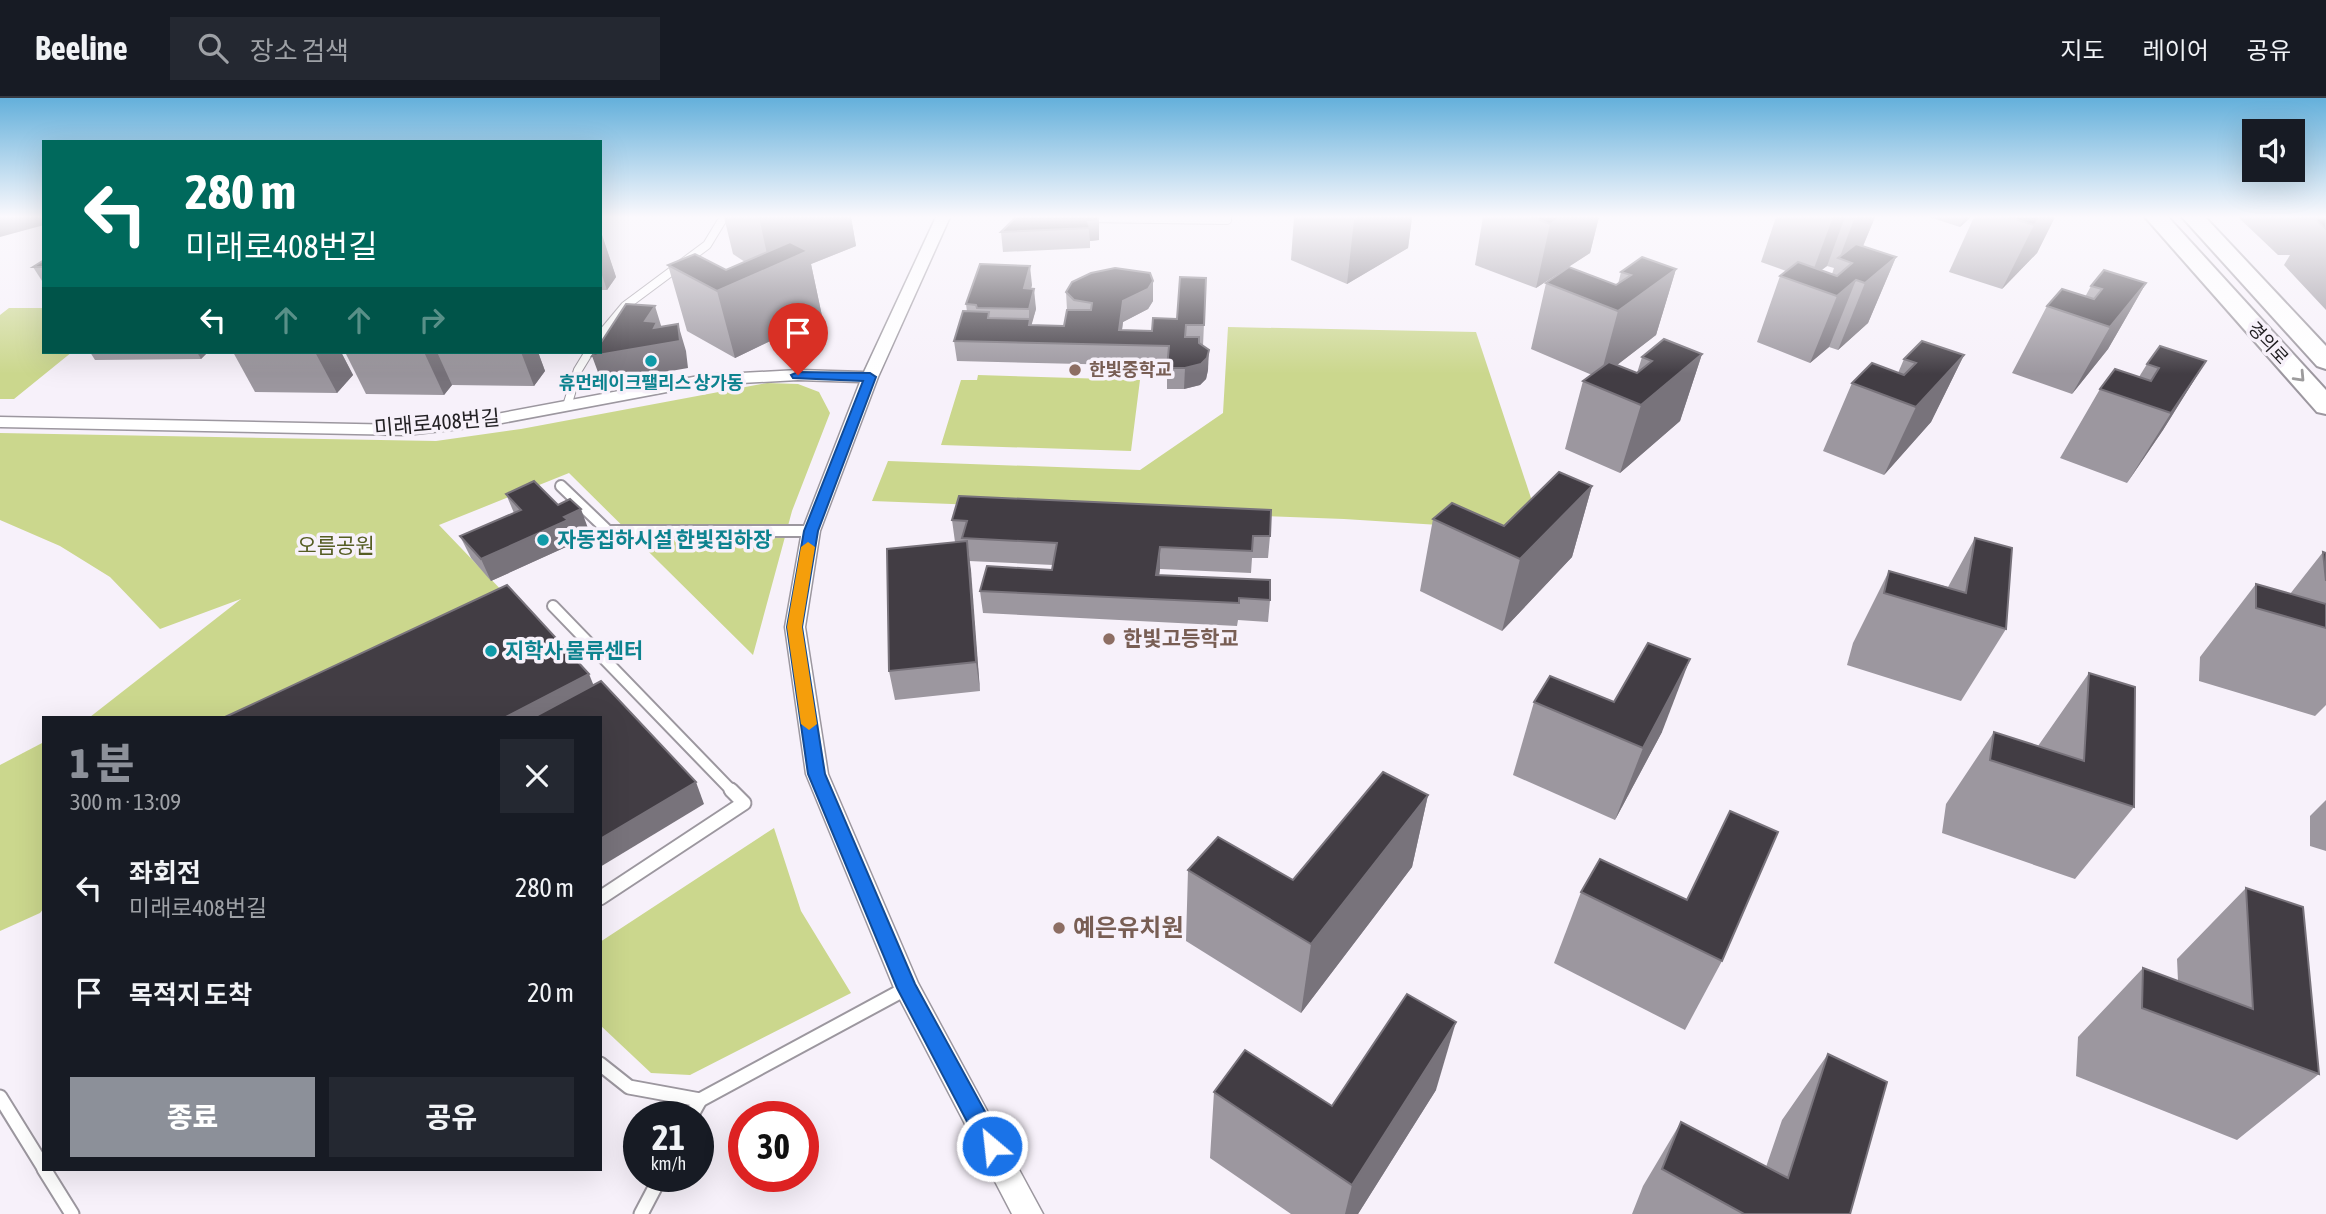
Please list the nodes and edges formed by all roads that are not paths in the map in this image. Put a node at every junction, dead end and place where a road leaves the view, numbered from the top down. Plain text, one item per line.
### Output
1 (675, 269) edge
2 (919, 269) edge
3 (2203, 269) edge
4 (2241, 269) edge
5 (602, 333) edge
6 (588, 354) edge
7 (2326, 361) edge
8 (870, 377) junction
9 (567, 406) junction
10 (2326, 406) edge
11 (0, 422) edge
12 (561, 486) dead end
13 (811, 531) junction
14 (553, 606) dead end
15 (602, 897) edge
16 (907, 988) junction
17 (602, 1066) edge
18 (0, 1097) edge
19 (700, 1100) joint
20 (42, 1166) edge
21 (45, 1171) edge
22 (653, 1192) edge
23 (72, 1214) edge
24 (641, 1214) edge
25 (1028, 1214) edge

1 - 5 lane
2 - 8 street
3 -> 10 main road, 경의로
4 - 7 main road, 경의로
6 - 9 lane
8 - 9 street, 미래로408번길
8 - 13 street
9 - 11 street, 미래로408번길
12 - 13 lane
13 - 16 street
14 - 15 lane
16 - 19 lane
16 - 25 street
17 - 19 lane
18 - 20 lane
21 - 23 lane
22 - 24 lane

